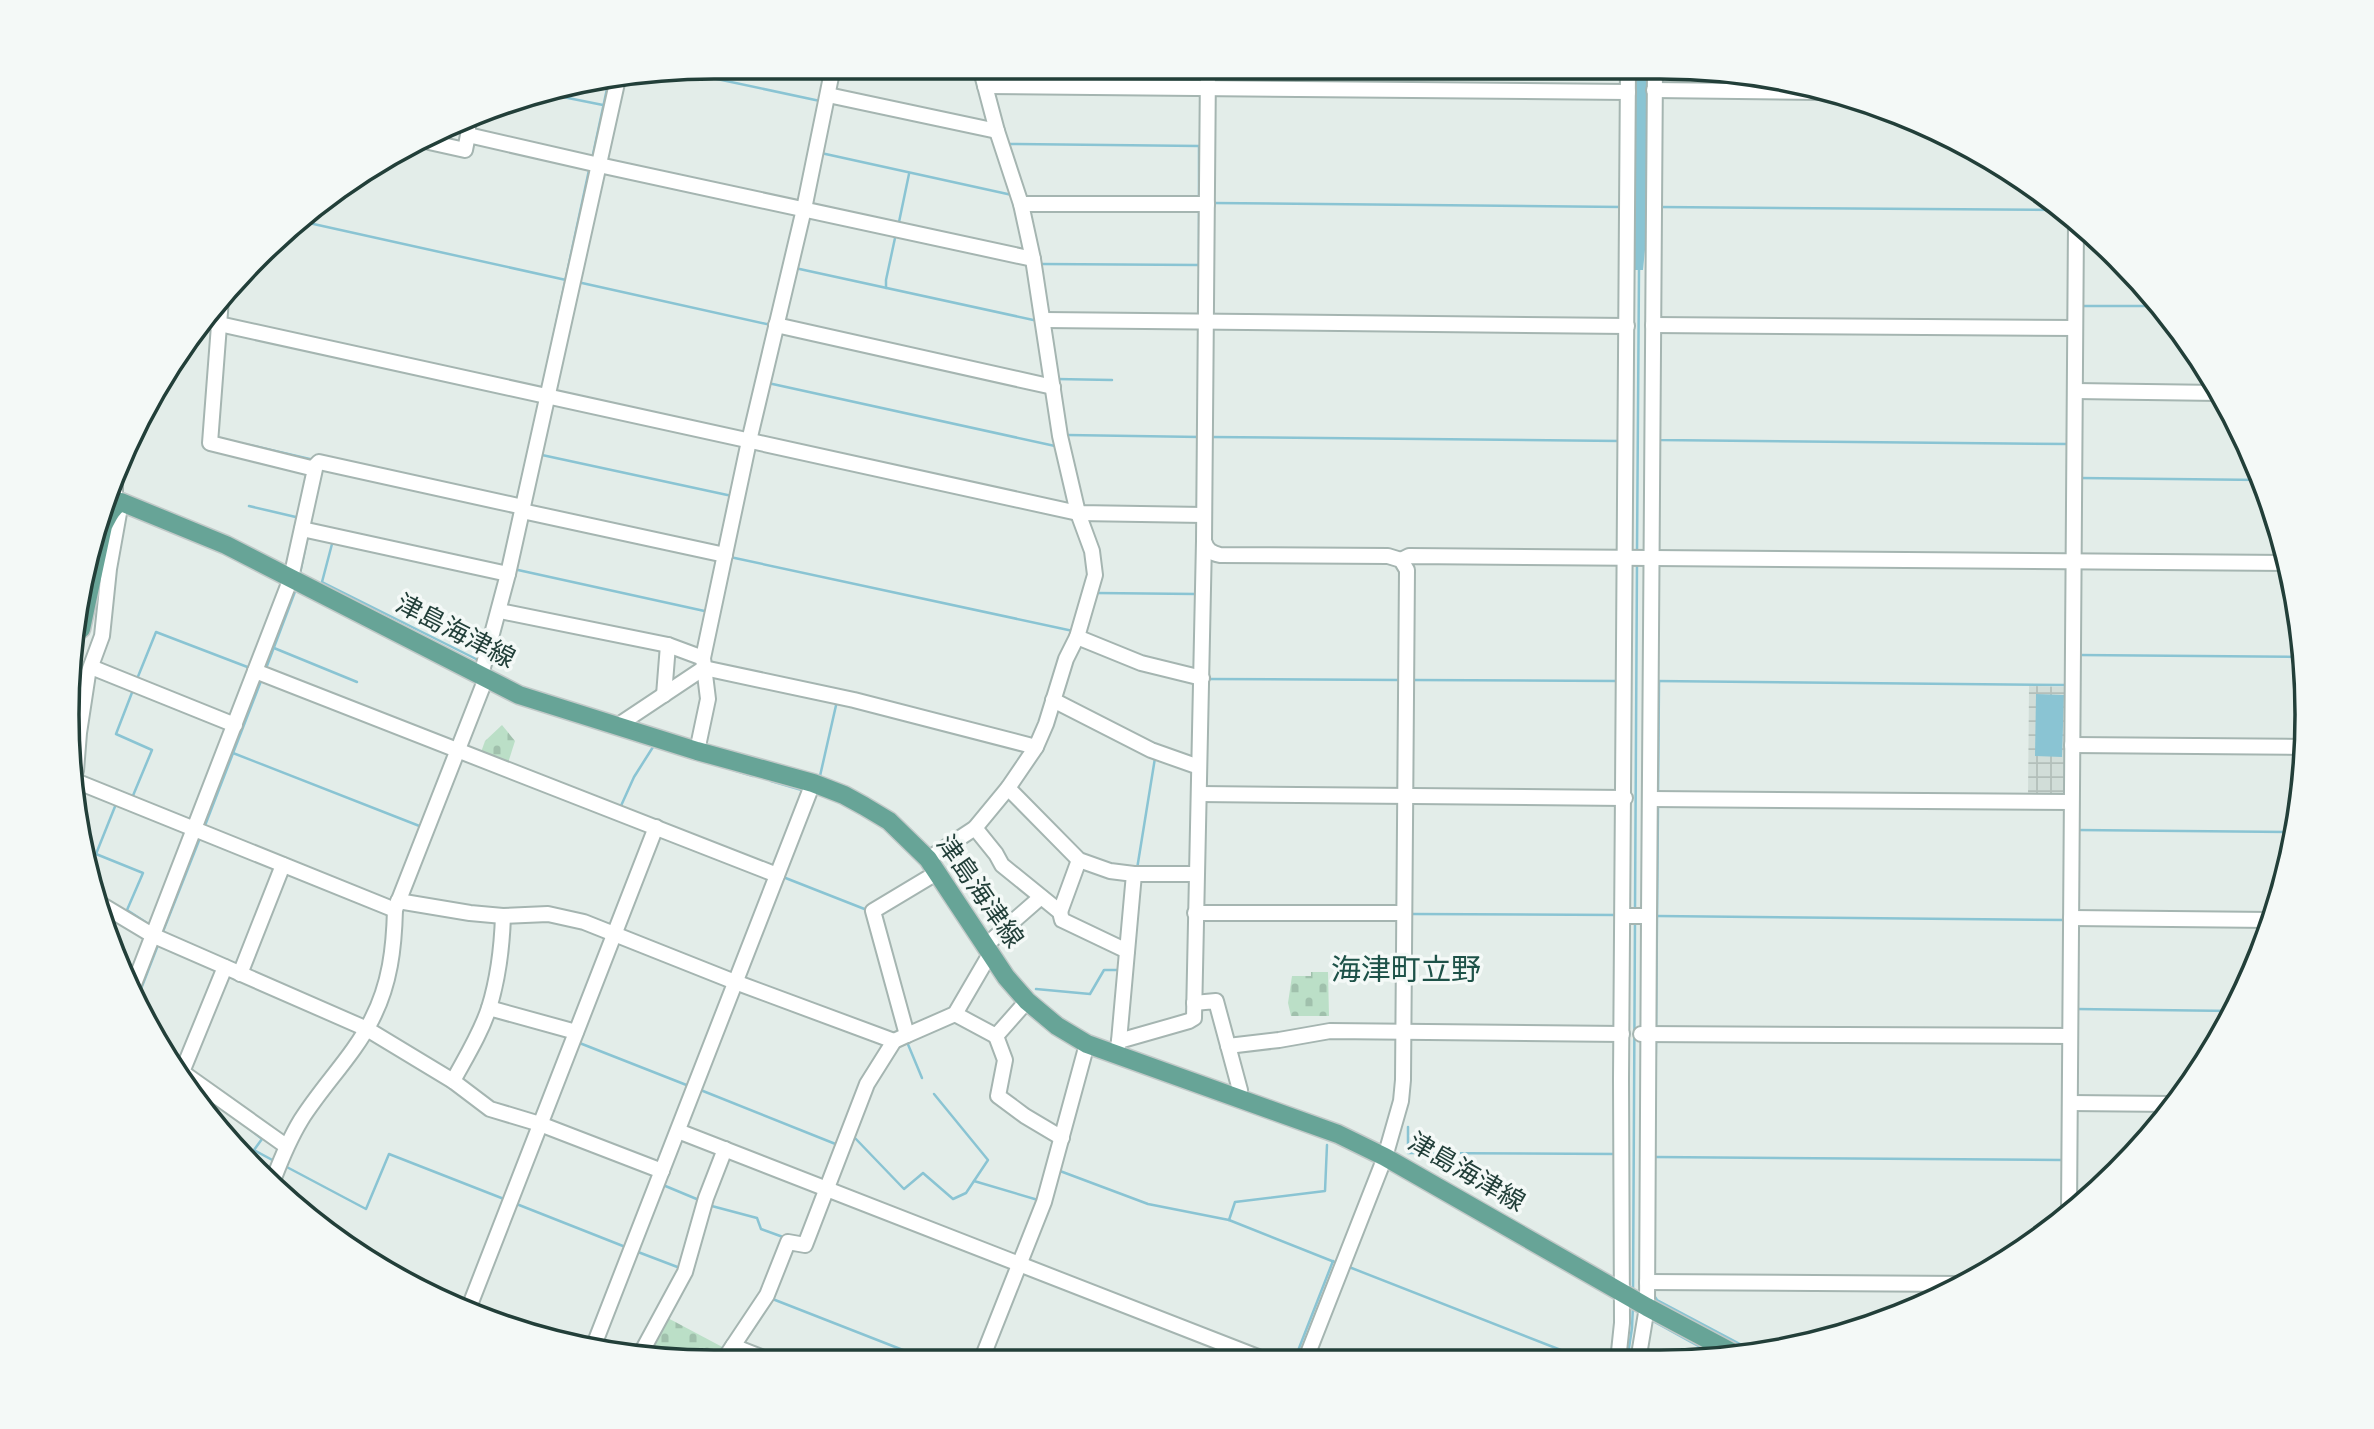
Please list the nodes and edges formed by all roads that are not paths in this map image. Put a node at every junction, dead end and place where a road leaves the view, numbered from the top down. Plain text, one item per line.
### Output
1 (831, 79) edge
2 (983, 79) edge
3 (1208, 79) edge
4 (1628, 79) edge
5 (1654, 79) edge
6 (985, 86) junction
7 (616, 87) edge
8 (1208, 88) junction
9 (1654, 90) junction
10 (1628, 92) junction
11 (1787, 92) edge
12 (828, 95) junction
13 (468, 128) edge
14 (997, 131) junction
15 (435, 143) edge
16 (598, 165) junction
17 (1021, 204) junction
18 (1207, 204) junction
19 (804, 209) junction
20 (2076, 234) edge
21 (1033, 259) junction
22 (219, 316) edge
23 (1044, 320) junction
24 (1207, 322) junction
25 (213, 323) edge
26 (218, 324) junction
27 (776, 325) junction
28 (1653, 325) junction
29 (1627, 326) junction
30 (2076, 328) junction
31 (1053, 387) junction
32 (2075, 391) junction
33 (2207, 393) edge
34 (547, 398) junction
35 (749, 441) junction
36 (313, 468) junction
37 (116, 499) edge
38 (115, 503) edge
39 (523, 510) junction
40 (1079, 513) junction
41 (1204, 515) junction
42 (302, 529) junction
43 (1204, 541) junction
44 (725, 555) junction
45 (1627, 559) junction
46 (1649, 559) junction
47 (1401, 560) junction
48 (2074, 561) junction
49 (2277, 563) edge
50 (508, 574) junction
51 (291, 578) junction
52 (500, 611) junction
53 (1077, 637) junction
54 (668, 645) junction
55 (704, 663) junction
56 (90, 667) junction
57 (255, 671) junction
58 (484, 676) junction
59 (1202, 678) junction
60 (664, 695) junction
61 (1053, 700) junction
62 (235, 725) junction
63 (617, 726) junction
64 (79, 731) edge
65 (2072, 745) junction
66 (1036, 747) junction
67 (2294, 747) edge
68 (457, 750) junction
69 (697, 751) junction
70 (1199, 767) junction
71 (813, 783) junction
72 (83, 784) edge
73 (1009, 788) junction
74 (1199, 794) junction
75 (1405, 796) junction
76 (1625, 798) junction
77 (1650, 799) junction
78 (2071, 802) junction
79 (656, 827) junction
80 (975, 828) junction
81 (195, 830) junction
82 (1079, 860) junction
83 (282, 865) junction
84 (933, 866) junction
85 (1134, 874) junction
86 (1196, 874) junction
87 (777, 875) junction
88 (1041, 897) junction
89 (397, 905) junction
90 (109, 909) edge
91 (1060, 912) junction
92 (1195, 913) junction
93 (1405, 913) junction
94 (503, 916) junction
95 (1636, 916) junction
96 (2071, 918) junction
97 (2262, 920) edge
98 (152, 935) junction
99 (614, 935) junction
100 (988, 950) junction
101 (1127, 951) junction
102 (225, 967) junction
103 (240, 974) junction
104 (136, 978) edge
105 (735, 982) junction
106 (1027, 1001) junction
107 (1194, 1003) junction
108 (489, 1008) junction
109 (956, 1014) junction
110 (367, 1030) junction
111 (1404, 1031) junction
112 (576, 1032) junction
113 (1622, 1034) junction
114 (1644, 1034) junction
115 (2070, 1035) junction
116 (996, 1036) junction
117 (901, 1038) junction
118 (1087, 1045) junction
119 (1228, 1046) junction
120 (1118, 1048) junction
121 (185, 1066) edge
122 (453, 1081) junction
123 (196, 1082) edge
124 (1238, 1097) junction
125 (2070, 1103) junction
126 (2162, 1104) edge
127 (540, 1124) junction
128 (678, 1131) junction
129 (1062, 1138) junction
130 (286, 1146) junction
131 (725, 1149) junction
132 (1385, 1157) junction
133 (662, 1171) junction
134 (276, 1174) edge
135 (827, 1189) junction
136 (2069, 1200) edge
137 (1019, 1264) junction
138 (1647, 1282) junction
139 (1943, 1284) edge
140 (1625, 1294) junction
141 (472, 1302) edge
142 (1647, 1307) junction
143 (597, 1339) edge
144 (645, 1346) edge
145 (733, 1346) junction
146 (1722, 1347) edge
147 (730, 1350) edge
148 (743, 1350) edge
149 (985, 1350) edge
150 (1240, 1350) edge
151 (1310, 1350) edge
152 (1619, 1350) edge
153 (1640, 1350) edge

1 - 12 street
2 - 6 street
3 - 8 street
4 - 10 street
5 - 9 street
6 - 8 street
6 - 14 street
7 - 16 street
8 - 10 street
8 - 18 street
9 - 11 street
9 - 28 street
10 - 29 street
12 - 14 street
12 - 19 street
13 - 15 street
13 - 16 street
14 - 17 street
16 - 19 street
16 - 34 street
17 - 18 street
17 - 21 street
18 - 24 street
19 - 21 street
19 - 27 street
20 - 30 street
21 - 23 street
22 - 26 street
23 - 24 street
23 - 31 street
24 - 29 street
24 - 41 street
25 - 26 street
26 - 34 street
26 - 36 street
27 - 31 street
27 - 35 street
28 - 30 street
28 - 46 street
29 - 45 street
30 - 32 street
31 - 40 street
32 - 33 street
32 - 48 street
34 - 35 street
34 - 39 street
35 - 40 street
35 - 44 street
36 - 39 street
36 - 42 street
37 - 51 main road, 津島海津線
38 - 56 street
39 - 44 street
39 - 50 street
40 - 41 street
40 - 53 street
41 - 43 street
42 - 50 street
42 - 51 street
43 - 47 street
43 - 59 street
44 - 55 street
45 - 46 street
45 - 47 street
45 - 76 street
46 - 48 street
46 - 77 street
47 - 75 street
48 - 49 street
48 - 65 street
50 - 52 street
51 - 57 street
51 - 58 main road, 津島海津線
52 - 54 street
52 - 58 street
53 - 59 street
53 - 61 street
54 - 55 street
54 - 60 street
55 - 60 street
55 - 66 street
55 - 69 street
56 - 62 street
56 - 64 street
57 - 62 street
57 - 68 street
58 - 63 main road, 津島海津線
58 - 68 street
59 - 70 street
60 - 63 street
61 - 66 street
61 - 70 street
62 - 81 street
63 - 69 main road, 津島海津線
65 - 67 street
65 - 78 street
66 - 73 street
68 - 79 street
68 - 89 street
69 - 71 main road, 津島海津線
70 - 74 street
71 - 84 main road, 津島海津線
71 - 87 street
72 - 81 street
73 - 80 street
73 - 82 street
74 - 75 street
74 - 86 street
75 - 76 street
75 - 93 street
76 - 95 street
77 - 78 street
77 - 95 street
78 - 96 street
79 - 87 street
79 - 99 street
80 - 84 street
80 - 88 street
81 - 83 street
81 - 98 street
82 - 85 street
82 - 91 street
83 - 89 street
83 - 103 street
84 - 100 main road, 津島海津線
84 - 117 street
85 - 86 street
85 - 101 street
86 - 92 street
87 - 105 street
88 - 91 street
88 - 100 street
89 - 94 street
89 - 110 street
90 - 98 street
91 - 101 street
92 - 93 street
92 - 107 street
93 - 111 street
94 - 99 street
94 - 108 street
95 - 113 street
95 - 114 street
96 - 97 street
96 - 115 street
98 - 102 street
98 - 104 street
99 - 105 street
99 - 112 street
100 - 106 main road, 津島海津線
100 - 109 street
101 - 120 street
102 - 103 street
102 - 121 street
103 - 110 street
105 - 117 street
105 - 128 street
106 - 116 street
106 - 118 main road, 津島海津線
107 - 119 street
107 - 120 street
108 - 112 street
108 - 122 street
109 - 116 street
109 - 117 street
110 - 122 street
110 - 130 street
111 - 113 street
111 - 119 street
111 - 132 street
112 - 127 street
113 - 140 street
114 - 115 street
114 - 138 street
115 - 125 street
116 - 129 street
117 - 135 street
118 - 120 main road, 津島海津線
118 - 129 street
119 - 124 street
120 - 124 main road, 津島海津線
122 - 127 street
123 - 130 street
124 - 132 main road, 津島海津線
125 - 126 street
125 - 136 street
127 - 133 street
127 - 141 street
128 - 131 street
128 - 133 street
129 - 137 street
130 - 134 street
131 - 135 street
131 - 144 street
132 - 140 main road, 津島海津線
132 - 151 street
133 - 143 street
135 - 137 street
135 - 145 street
137 - 149 street
137 - 150 street
138 - 139 street
138 - 142 street
140 - 142 main road, 津島海津線
140 - 152 street
142 - 146 main road, 津島海津線
142 - 153 street
145 - 147 street
145 - 148 street

